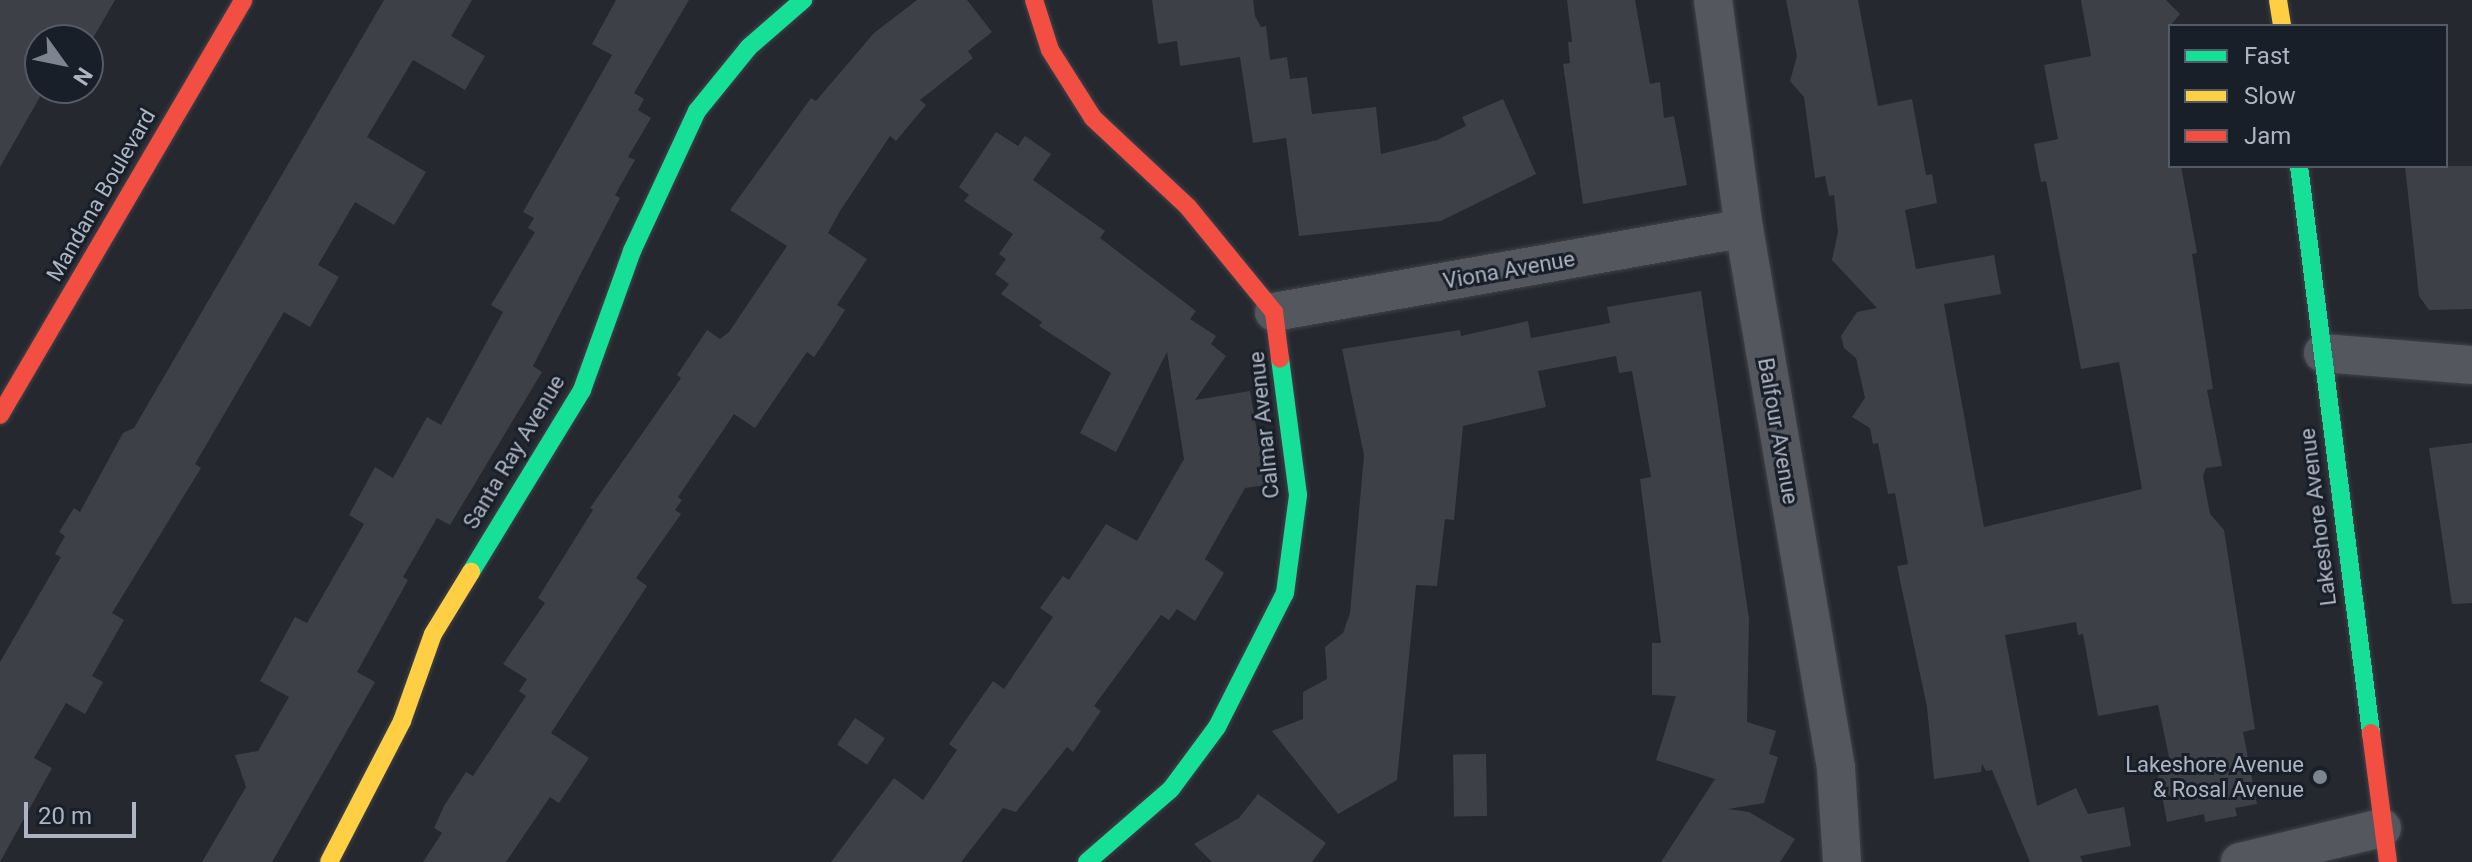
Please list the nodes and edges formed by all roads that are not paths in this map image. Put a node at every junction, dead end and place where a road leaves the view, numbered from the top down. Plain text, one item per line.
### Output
1 (243, 0) edge
2 (803, 0) edge
3 (1034, 0) edge
4 (1713, 0) edge
5 (2278, 0) edge
6 (2282, 24) edge
7 (2299, 168) edge
8 (1744, 228) junction
9 (1274, 312) junction
10 (2323, 353) junction
11 (2472, 365) edge
12 (0, 415) edge
13 (2385, 845) edge
14 (329, 862) edge
15 (1087, 862) edge
16 (1842, 862) edge
17 (2240, 862) edge

1 - 12 street, Mandana Boulevard
2 - 14 street, Santa Ray Avenue
3 - 9 street
4 - 8 street, Balfour Avenue
5 - 6 street
7 - 10 street, Lakeshore Avenue
8 - 9 street, Viona Avenue
8 - 16 street, Balfour Avenue
9 - 15 street, Calmar Avenue
10 - 11 street
10 - 13 street, Lakeshore Avenue
13 - 17 street

